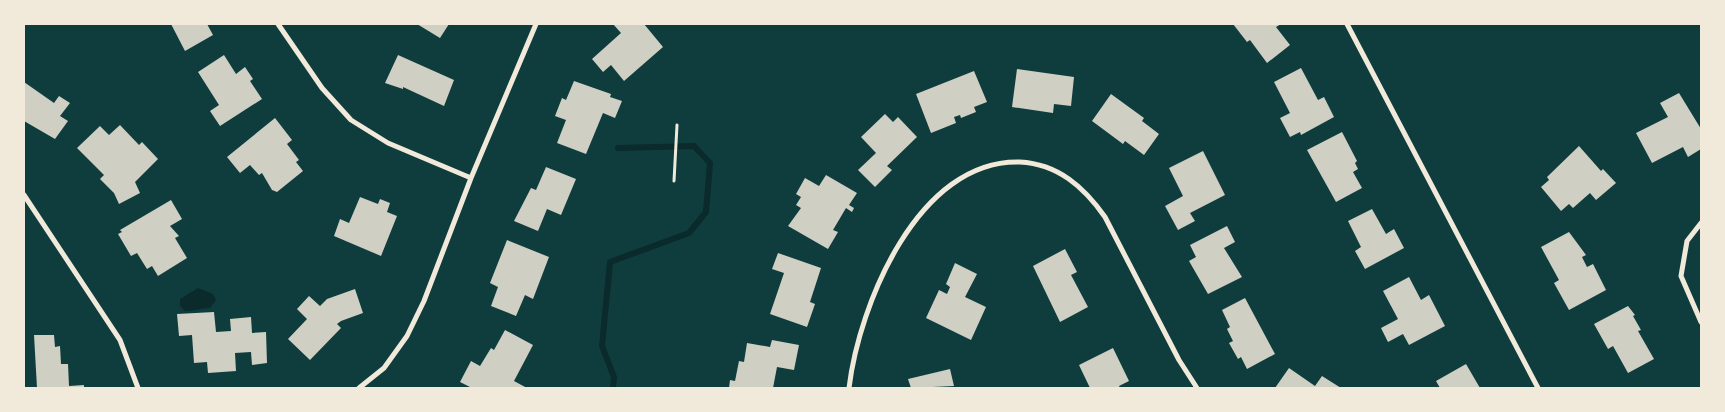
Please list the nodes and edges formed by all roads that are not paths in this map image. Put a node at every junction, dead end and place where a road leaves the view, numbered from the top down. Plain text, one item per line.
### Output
1 (278, 24) edge
2 (536, 24) edge
3 (1347, 24) edge
4 (471, 178) junction
5 (24, 195) edge
6 (1701, 223) edge
7 (1701, 322) edge
8 (138, 388) edge
9 (359, 388) edge
10 (849, 388) edge
11 (1197, 388) edge
12 (1538, 388) edge

1 - 4 street
2 - 4 street
3 - 12 street
4 - 9 street
5 - 8 street
6 - 7 street
10 - 11 street

